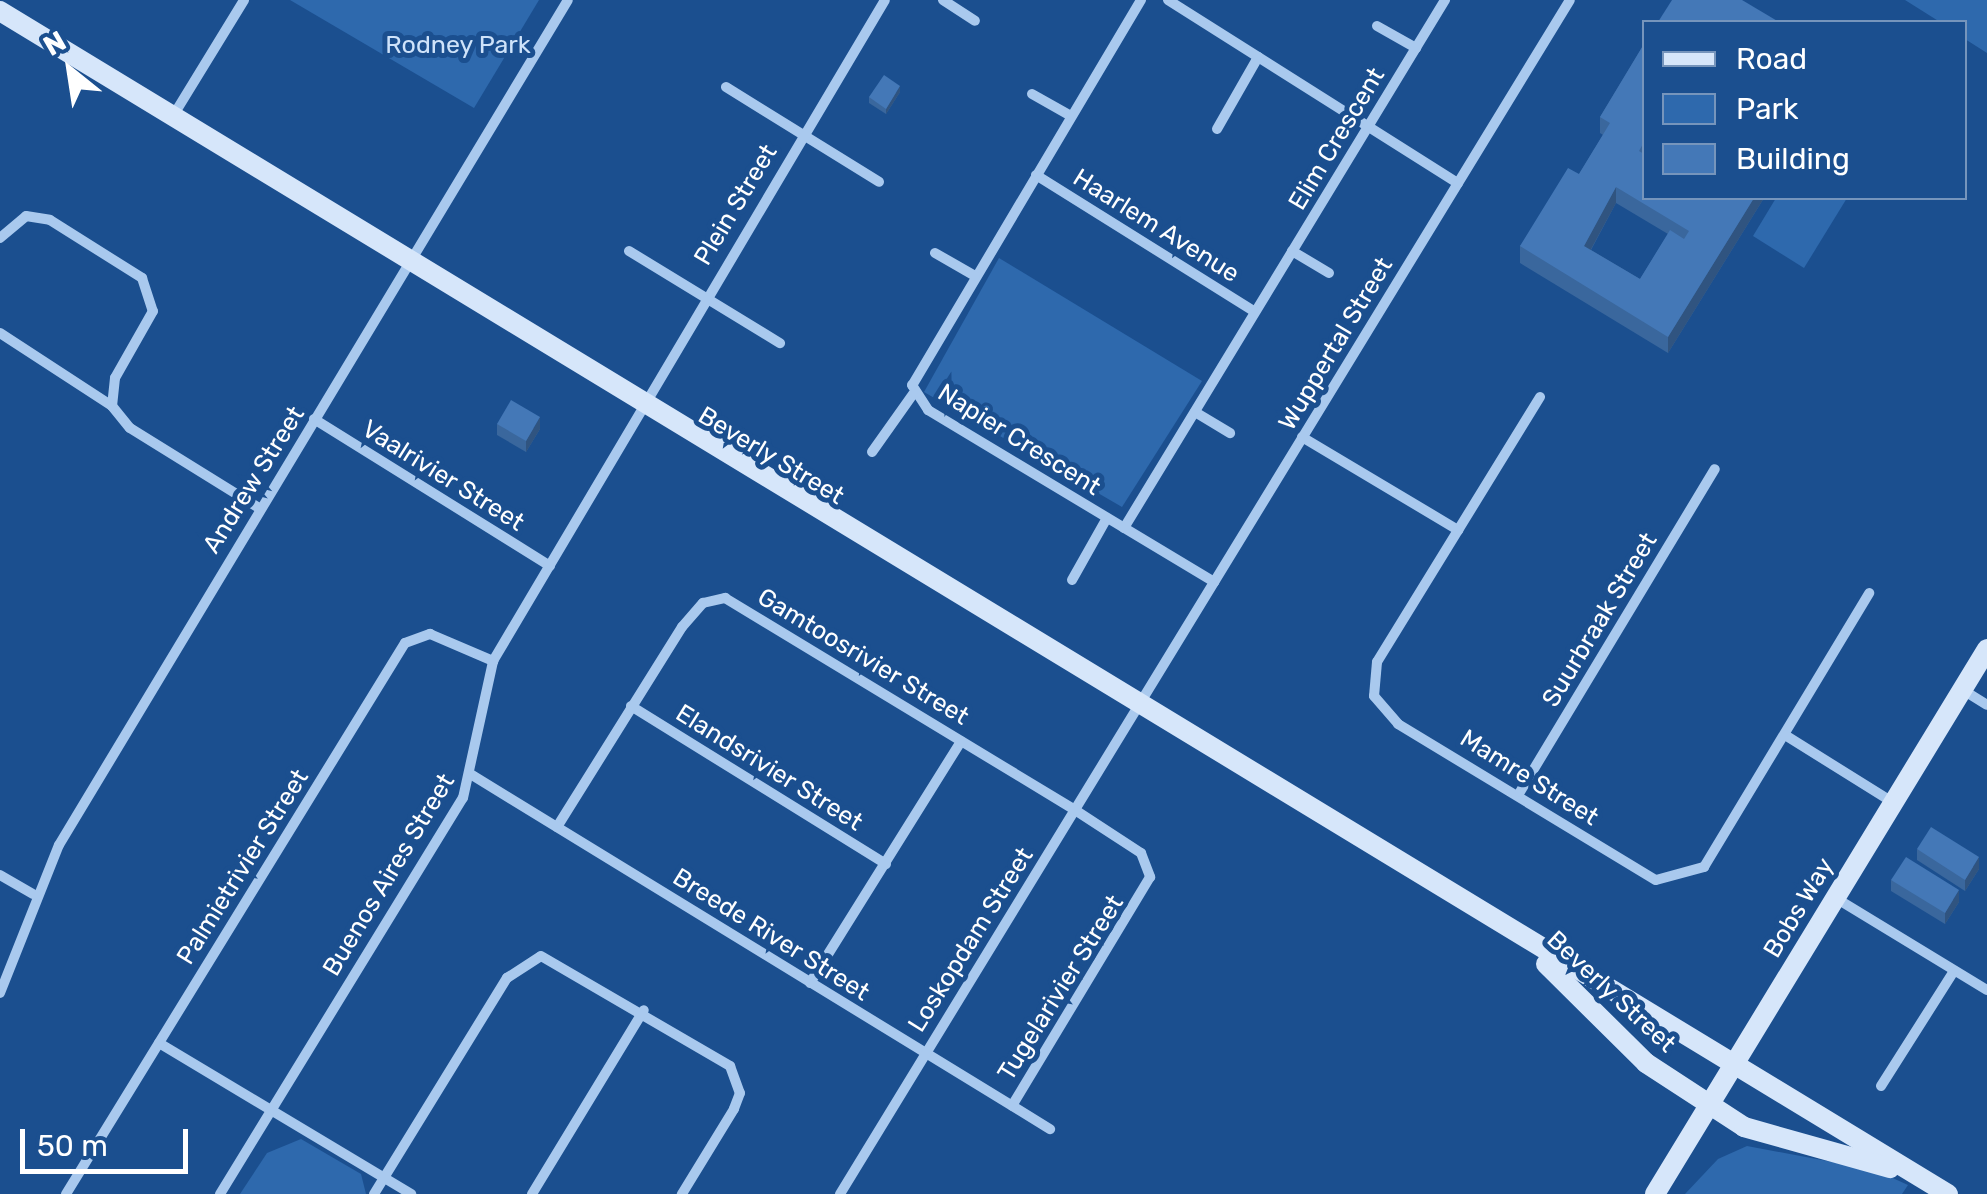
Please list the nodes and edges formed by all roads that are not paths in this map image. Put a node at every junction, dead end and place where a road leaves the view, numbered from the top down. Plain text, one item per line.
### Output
1 (244, 0) edge
2 (568, 0) edge
3 (885, 0) edge
4 (942, 0) edge
5 (1141, 0) edge
6 (1168, 0) edge
7 (1445, 0) edge
8 (1570, 0) edge
9 (0, 11) edge
10 (976, 21) dead end
11 (1377, 26) dead end
12 (1416, 48) junction
13 (1258, 57) junction
14 (726, 88) dead end
15 (1032, 94) dead end
16 (1072, 116) junction
17 (172, 117) junction
18 (1368, 126) junction
19 (1217, 129) dead end
20 (802, 134) junction
21 (1036, 175) junction
22 (879, 182) dead end
23 (1458, 183) junction
24 (0, 238) edge
25 (629, 251) dead end
26 (1292, 251) junction
27 (935, 253) dead end
28 (410, 264) junction
29 (1329, 273) dead end
30 (975, 276) junction
31 (704, 297) junction
32 (1255, 312) junction
33 (0, 334) edge
34 (780, 344) dead end
35 (914, 394) junction
36 (1540, 397) dead end
37 (112, 406) junction
38 (642, 406) junction
39 (1195, 412) junction
40 (314, 419) junction
41 (1230, 433) dead end
42 (1302, 438) junction
43 (872, 452) dead end
44 (1715, 469) dead end
45 (259, 508) junction
46 (1107, 518) junction
47 (1124, 528) junction
48 (1458, 530) junction
49 (550, 566) junction
50 (1072, 580) dead end
51 (1214, 582) junction
52 (1868, 593) dead end
53 (1987, 649) edge
54 (493, 661) junction
55 (1962, 690) junction
56 (1987, 705) edge
57 (630, 706) junction
58 (1136, 708) junction
59 (1785, 735) junction
60 (960, 740) junction
61 (472, 775) junction
62 (1520, 792) junction
63 (1894, 803) junction
64 (1074, 810) junction
65 (556, 827) junction
66 (886, 864) junction
67 (0, 875) edge
68 (32, 894) junction
69 (1834, 896) junction
70 (1517, 940) junction
71 (1954, 970) junction
72 (810, 983) junction
73 (1987, 990) edge
74 (0, 992) edge
75 (644, 1010) junction
76 (159, 1042) junction
77 (925, 1054) junction
78 (1734, 1062) junction
79 (1882, 1086) dead end
80 (1708, 1104) junction
81 (1012, 1106) junction
82 (269, 1110) junction
83 (1050, 1129) dead end
84 (385, 1177) junction
85 (66, 1194) edge
86 (220, 1194) edge
87 (374, 1194) edge
88 (411, 1194) edge
89 (532, 1194) edge
90 (682, 1194) edge
91 (840, 1194) edge
92 (1654, 1194) edge
93 (1946, 1194) edge

1 - 17 street
2 - 28 street, Andrew Street
3 - 20 street, Plein Street
4 - 10 street
5 - 16 street, Napier Crescent
6 - 13 street
7 - 12 street, Elim Crescent
8 - 23 street, Wuppertal Street
9 - 17 street, Beverly Street
11 - 12 street, Elim Crescent
12 - 18 street, Elim Crescent
13 - 18 street
13 - 19 street
14 - 20 street, Plein Street
15 - 16 street
16 - 21 street, Napier Crescent
17 - 28 street, Beverly Street
18 - 23 street
18 - 26 street, Elim Crescent
20 - 22 street, Plein Street
20 - 31 street, Plein Street
21 - 30 street, Napier Crescent
21 - 32 street, Haarlem Avenue
23 - 42 street, Wuppertal Street
24 - 37 street
25 - 31 street, Plein Street
26 - 29 street
26 - 32 street, Elim Crescent
27 - 30 street
28 - 38 street, Beverly Street
28 - 40 street, Andrew Street
30 - 35 street, Napier Crescent
31 - 34 street, Plein Street
31 - 38 street, Plein Street
32 - 39 street, Elim Crescent
33 - 37 street
35 - 43 street, Napier Crescent
35 - 46 street, Napier Crescent
36 - 48 street, Mamre Street
37 - 45 street
38 - 49 street, Buenos Aires Street
38 - 58 street, Beverly Street
39 - 41 street
39 - 47 street, Elim Crescent
40 - 45 street, Andrew Street
40 - 49 street, Vaalrivier Street
42 - 48 street
42 - 51 street, Wuppertal Street
44 - 62 street, Suurbraak Street
45 - 68 street, Andrew Street
46 - 47 street, Napier Crescent
46 - 50 street, Napier Crescent
47 - 51 street, Napier Crescent
48 - 62 street, Mamre Street
49 - 54 street, Buenos Aires Street
51 - 58 street, Wuppertal Street
52 - 59 street, Mamre Street
53 - 55 street, Bobs Way
54 - 61 street, Buenos Aires Street
54 - 76 street, Palmietrivier Street
55 - 56 street
55 - 63 street, Bobs Way
57 - 60 street, Gamtoosrivier Street
57 - 65 street, Gamtoosrivier Street
57 - 66 street, Elandsrivier Street
58 - 64 street, Loskopdam Street
58 - 70 street, Beverly Street
59 - 62 street, Mamre Street
59 - 63 street
60 - 64 street, Gamtoosrivier Street
60 - 66 street
61 - 65 street, Breede River Street
61 - 82 street, Buenos Aires Street
63 - 69 street, Bobs Way
64 - 77 street, Loskopdam Street
64 - 81 street, Tugelarivier Street
65 - 72 street, Breede River Street
66 - 72 street
67 - 68 street
68 - 74 street, Andrew Street
69 - 71 street
69 - 78 street, Bobs Way
70 - 78 street, Beverly Street
70 - 80 street, Beverly Street
71 - 73 street
71 - 79 street
72 - 77 street, Breede River Street
75 - 84 street
75 - 89 street
75 - 90 street
76 - 82 street
76 - 85 street, Palmietrivier Street
77 - 81 street, Breede River Street
77 - 91 street, Loskopdam Street
78 - 80 street, Bobs Way
78 - 93 street, Beverly Street
80 - 92 street, Bobs Way
80 - 93 street, Beverly Street
81 - 83 street, Breede River Street
82 - 84 street
82 - 86 street, Buenos Aires Street
84 - 87 street
84 - 88 street

